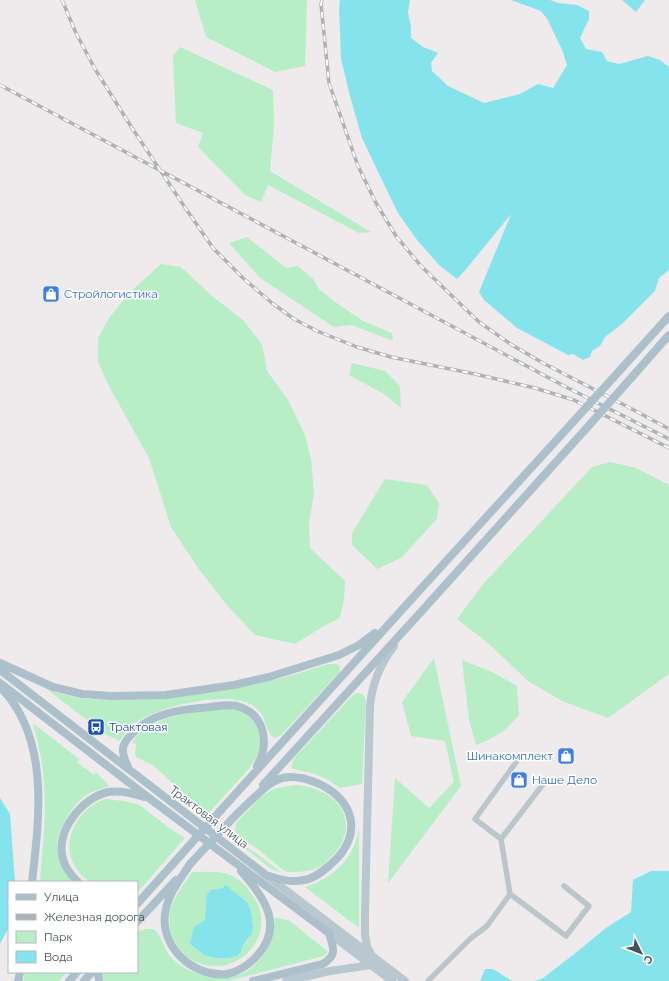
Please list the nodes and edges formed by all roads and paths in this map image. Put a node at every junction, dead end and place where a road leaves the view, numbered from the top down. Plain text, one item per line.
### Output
1 (669, 316) edge
2 (669, 335) edge
3 (408, 603) junction
4 (420, 613) junction
5 (0, 663) edge
6 (0, 670) edge
7 (0, 683) edge
8 (0, 687) edge
9 (517, 761) dead end
10 (130, 771) junction
11 (544, 783) dead end
12 (149, 798) junction
13 (221, 810) junction
14 (233, 818) junction
15 (501, 839) junction
16 (231, 860) junction
17 (190, 864) junction
18 (266, 875) junction
19 (32, 881) edge
20 (77, 881) edge
21 (154, 885) junction
22 (564, 886) dead end
23 (510, 894) junction
24 (138, 895) edge
25 (138, 903) edge
26 (138, 921) edge
27 (329, 933) junction
28 (372, 956) junction
29 (371, 965) junction
30 (76, 973) edge
31 (91, 973) edge
32 (69, 981) edge
33 (84, 981) edge
34 (253, 981) edge
35 (286, 981) edge
36 (392, 981) edge
37 (405, 981) edge
38 (428, 981) edge

1 - 3 main road, bridge
2 - 4 main road, bridge
3 - 5 main road
3 - 13 main road
4 - 14 main road
4 - 28 main road
6 - 10 main road, Трактовая улица
7 - 12 main road, Трактовая улица
8 - 19 main road
9 - 15 street
10 - 13 main road
10 - 18 main road, Трактовая улица
11 - 15 street
12 - 16 main road, Трактовая улица
12 - 20 main road
13 - 21 main road, bridge
14 - 17 main road, bridge
14 - 18 main road
15 - 23 street
16 - 17 main road
16 - 27 main road, Трактовая улица
17 - 26 main road
18 - 28 main road, Трактовая улица
21 - 24 main road
21 - 25 main road
22 - 23 street
23 - 38 street
27 - 29 main road, Трактовая улица
27 - 34 main road
28 - 37 main road, Трактовая улица
29 - 35 main road
29 - 36 main road, Трактовая улица
30 - 32 main road
31 - 33 main road

